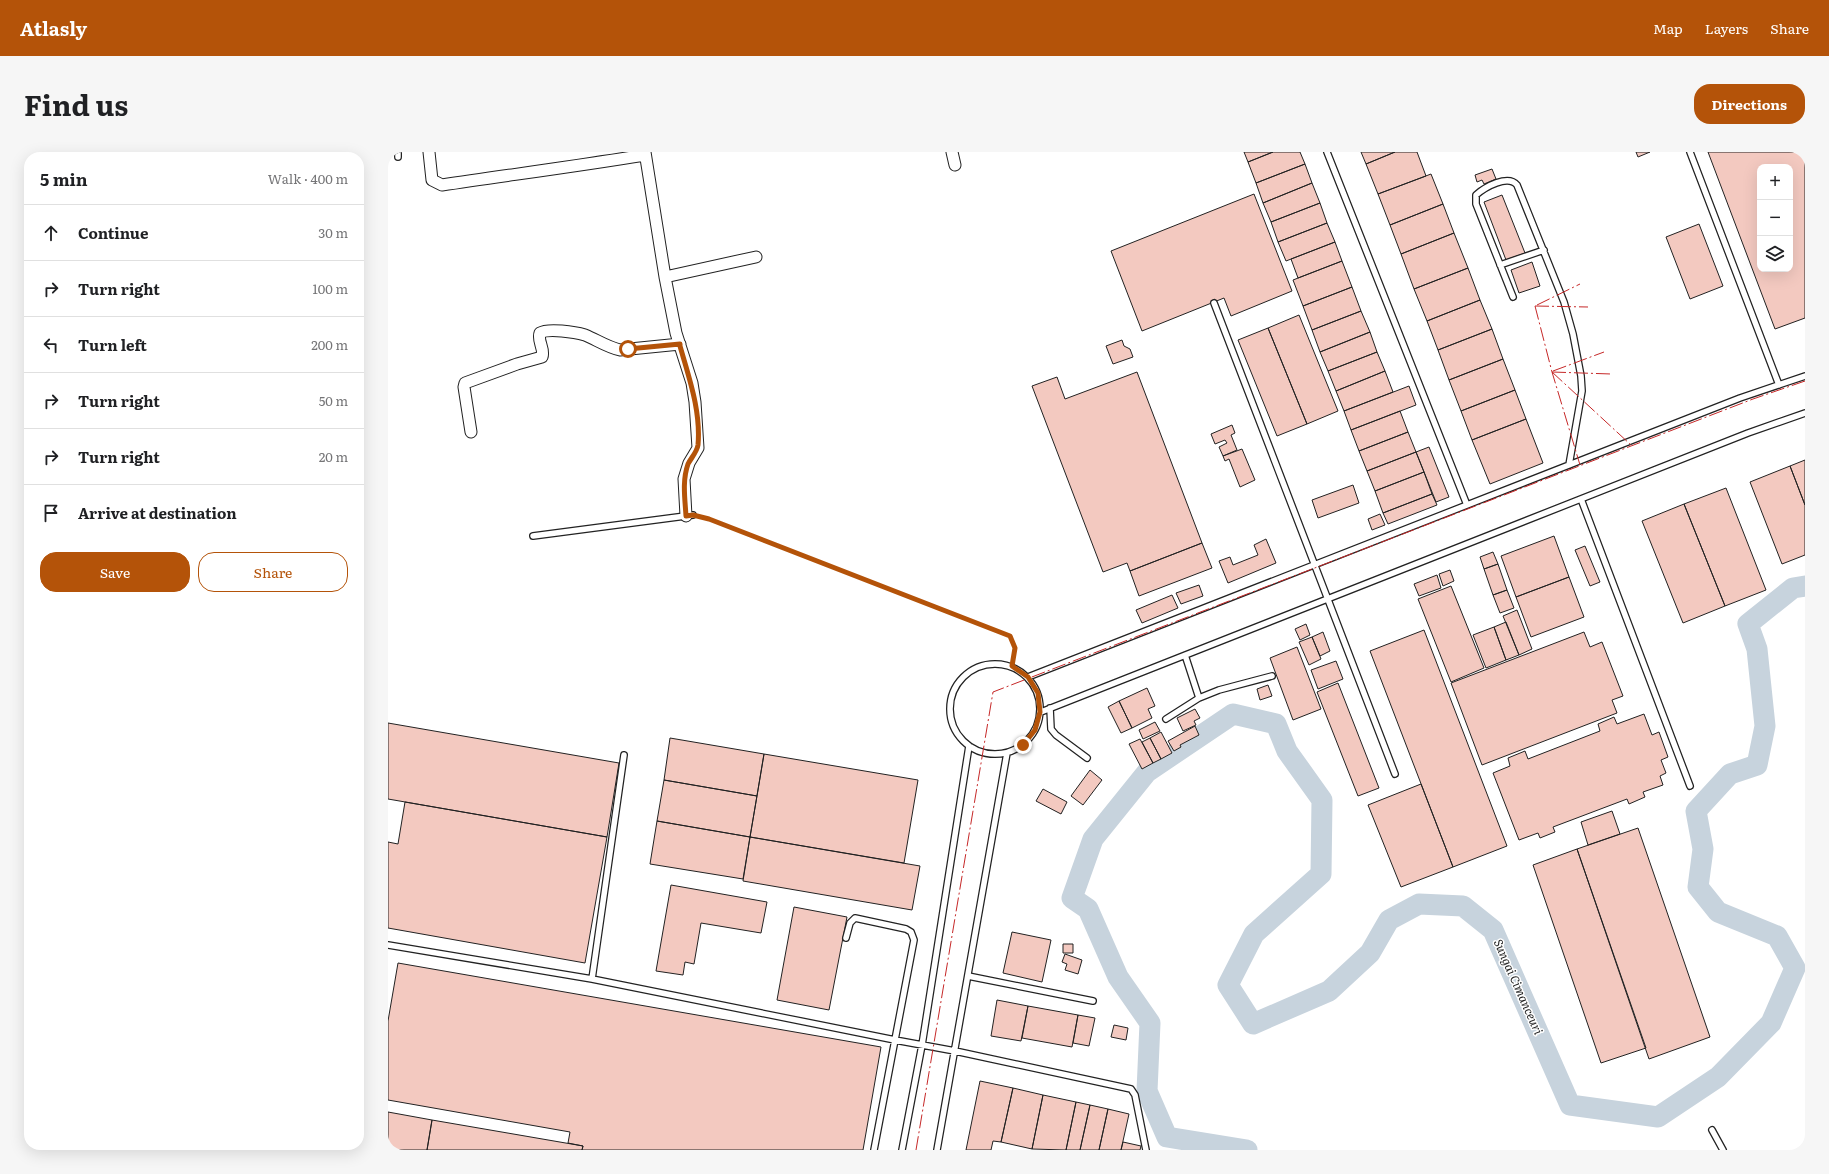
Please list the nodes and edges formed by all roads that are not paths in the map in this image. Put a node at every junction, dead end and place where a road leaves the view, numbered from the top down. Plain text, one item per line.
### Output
1 (429, 152) edge
2 (952, 152) edge
3 (1327, 152) edge
4 (1690, 152) edge
5 (645, 153) edge
6 (955, 164) dead end
7 (1544, 250) junction
8 (756, 257) dead end
9 (1500, 265) junction
10 (665, 278) junction
11 (1513, 296) dead end
12 (1214, 303) dead end
13 (680, 344) junction
14 (1805, 376) edge
15 (1779, 385) junction
16 (1805, 413) edge
17 (471, 432) dead end
18 (1569, 465) junction
19 (1581, 499) junction
20 (1467, 505) junction
21 (690, 516) joint
22 (533, 536) dead end
23 (1315, 565) junction
24 (1328, 599) junction
25 (1185, 655) junction
26 (1272, 676) dead end
27 (1028, 677) junction
28 (1199, 698) junction
29 (1050, 708) junction
30 (1040, 712) junction
31 (1166, 719) dead end
32 (969, 746) junction
33 (1006, 753) junction
34 (624, 755) dead end
35 (1088, 758) dead end
36 (1395, 774) dead end
37 (1690, 786) dead end
38 (846, 938) dead end
39 (388, 945) edge
40 (968, 976) junction
41 (592, 979) junction
42 (1093, 1002) dead end
43 (895, 1040) junction
44 (922, 1045) junction
45 (955, 1051) junction
46 (1712, 1130) dead end
47 (874, 1150) edge
48 (902, 1150) edge
49 (938, 1150) edge
50 (1146, 1150) edge
51 (1723, 1150) edge

1 - 5 street
2 - 6 street
3 - 20 lane
4 - 15 lane
5 - 10 street
7 - 9 lane
7 - 9 lane
7 - 18 lane
8 - 10 street
9 - 11 lane
10 - 13 street
12 - 23 lane
13 - 17 street
13 - 21 street
14 - 15 lane
15 - 18 lane
16 - 19 lane
18 - 20 lane
19 - 24 lane
19 - 37 lane
20 - 23 lane
21 - 22 lane
23 - 24 lane
23 - 27 lane
24 - 25 lane
24 - 36 lane
25 - 28 lane
25 - 29 lane
26 - 28 lane
27 - 30 lane
27 - 32 lane
28 - 31 lane
29 - 30 lane
29 - 35 lane
30 - 33 lane
32 - 33 lane
32 - 44 lane
33 - 40 lane
34 - 41 lane
38 - 43 lane
39 - 41 lane
40 - 42 lane
40 - 45 lane
41 - 43 lane
43 - 44 lane
43 - 47 lane
44 - 45 lane
44 - 48 lane
45 - 49 lane
45 - 50 lane
46 - 51 lane

